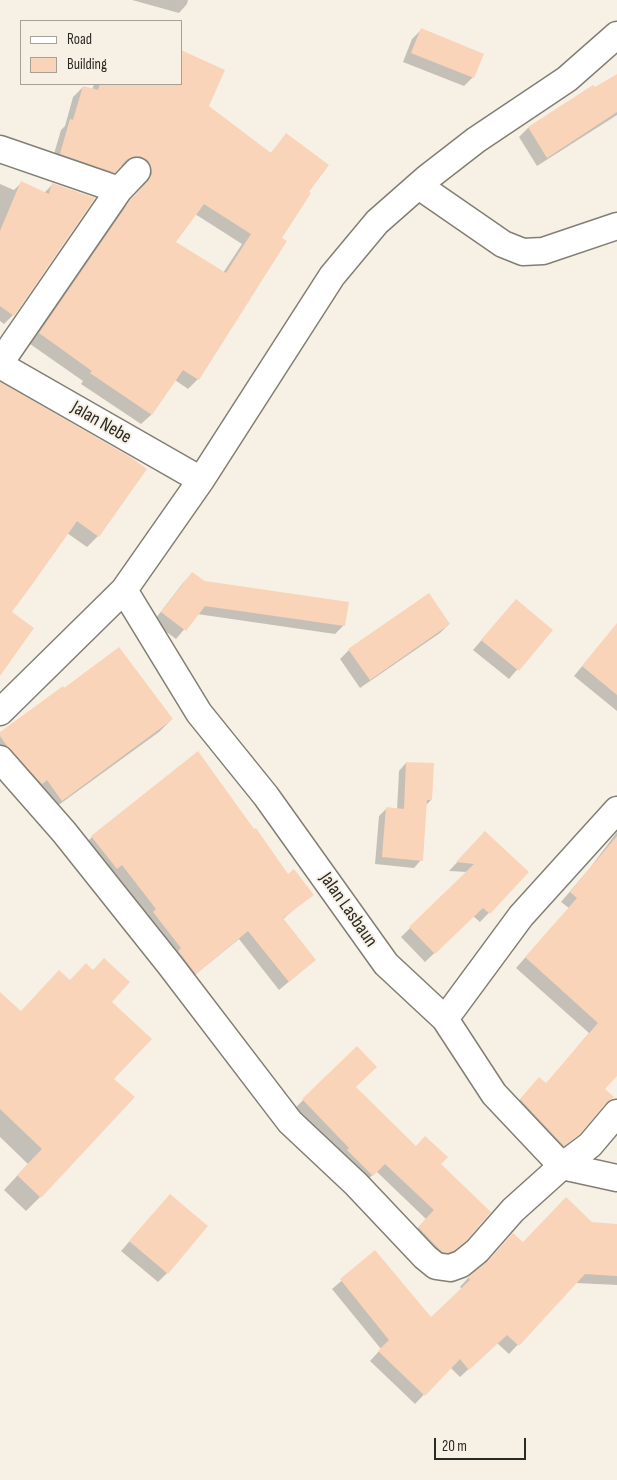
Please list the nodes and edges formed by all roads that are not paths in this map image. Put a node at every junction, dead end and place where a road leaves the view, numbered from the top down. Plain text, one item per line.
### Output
1 (617, 35) edge
2 (0, 149) edge
3 (137, 171) dead end
4 (419, 186) junction
5 (119, 190) junction
6 (617, 226) edge
7 (0, 364) edge
8 (201, 480) junction
9 (124, 590) junction
10 (1, 709) edge
11 (0, 760) edge
12 (617, 810) edge
13 (445, 1019) junction
14 (617, 1113) edge
15 (562, 1166) junction
16 (617, 1178) edge

1 - 4 street
2 - 5 street
3 - 5 street
4 - 6 street
4 - 8 street
5 - 7 street
7 - 8 street, Jalan Nebe
8 - 9 street
9 - 10 street
9 - 13 street, Jalan Lasbaun
11 - 15 street
12 - 13 street
13 - 15 street, Jalan Lasbaun
14 - 15 street
15 - 16 street

